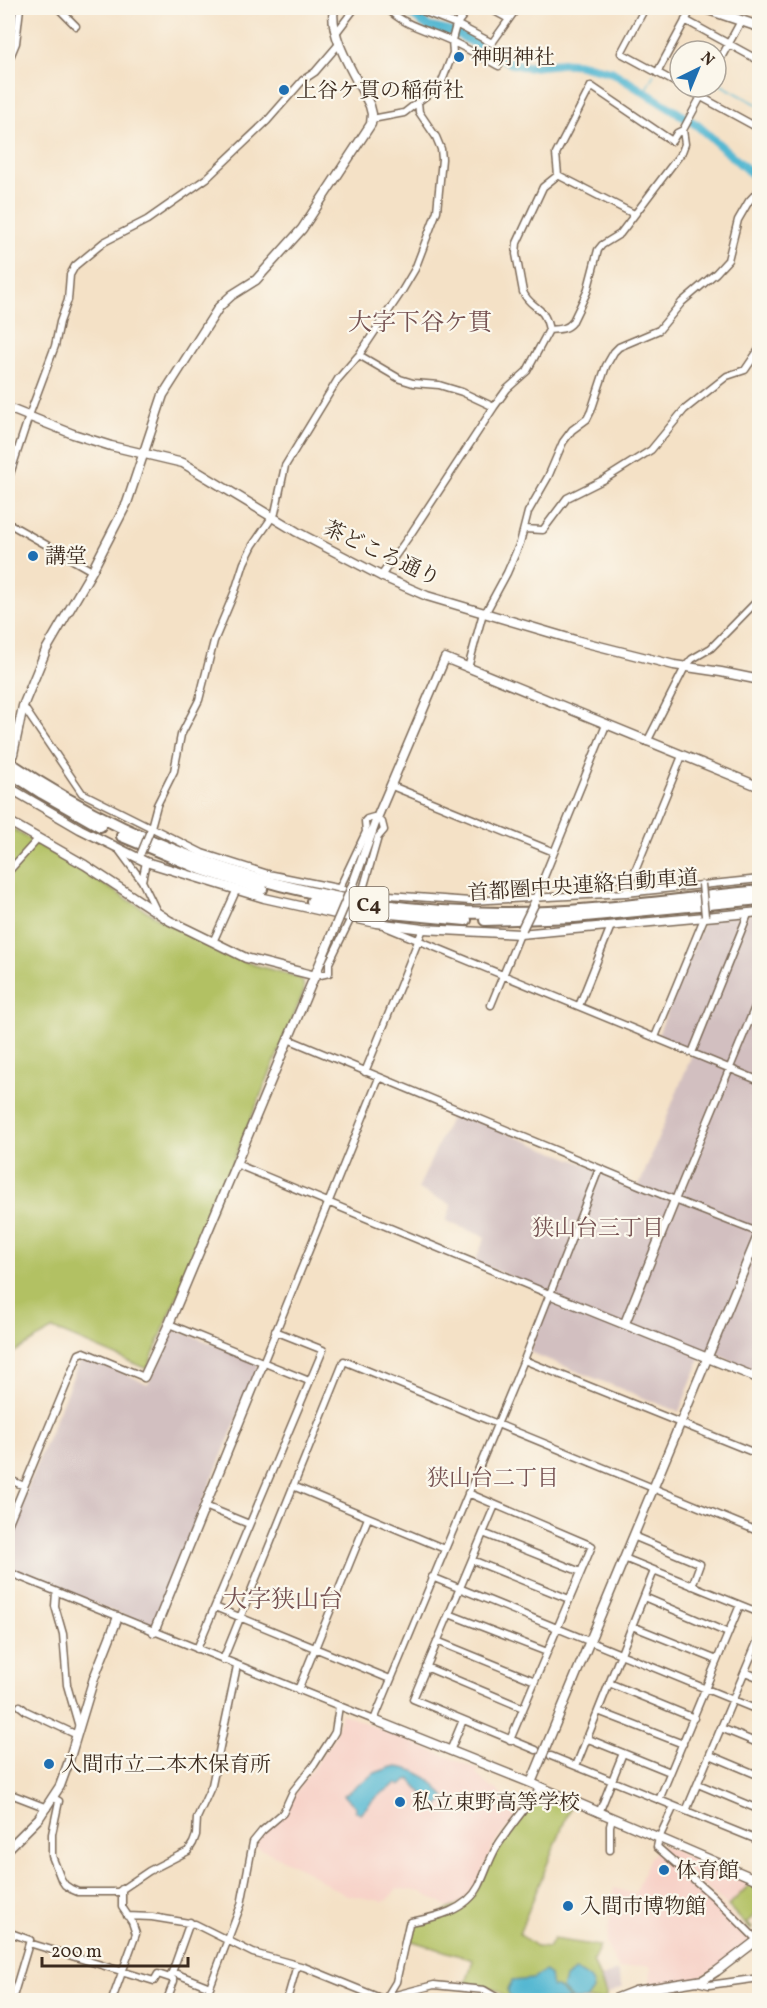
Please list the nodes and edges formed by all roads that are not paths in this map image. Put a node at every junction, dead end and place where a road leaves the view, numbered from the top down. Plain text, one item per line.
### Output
1 (20, 8) edge
2 (58, 8) edge
3 (334, 8) edge
4 (355, 8) edge
5 (387, 8) edge
6 (416, 8) edge
7 (469, 8) edge
8 (489, 8) edge
9 (517, 8) edge
10 (645, 8) edge
11 (692, 8) edge
12 (710, 8) edge
13 (509, 19) junction
14 (685, 20) junction
15 (741, 21) junction
16 (456, 25) junction
17 (76, 26) dead end
18 (759, 27) edge
19 (336, 33) junction
20 (719, 39) edge
21 (452, 41) junction
22 (339, 44) junction
23 (728, 44) joint
24 (759, 61) edge
25 (8, 62) edge
26 (499, 66) dead end
27 (657, 73) junction
28 (668, 79) edge
29 (699, 99) edge
30 (704, 99) edge
31 (418, 102) junction
32 (372, 119) junction
33 (683, 128) junction
34 (759, 129) edge
35 (558, 175) junction
36 (758, 191) edge
37 (634, 214) junction
38 (549, 330) junction
39 (759, 348) edge
40 (359, 355) junction
41 (8, 408) edge
42 (494, 408) junction
43 (29, 417) junction
44 (143, 453) junction
45 (8, 480) edge
46 (273, 517) junction
47 (8, 523) edge
48 (524, 529) junction
49 (92, 571) junction
50 (381, 576) junction
51 (759, 598) edge
52 (483, 613) junction
53 (685, 667) junction
54 (468, 668) junction
55 (759, 680) edge
56 (24, 706) junction
57 (606, 725) junction
58 (647, 742) junction
59 (682, 756) junction
60 (9, 760) edge
61 (8, 771) edge
62 (392, 786) junction
63 (8, 787) edge
64 (759, 787) edge
65 (377, 818) junction
66 (8, 821) edge
67 (150, 830) junction
68 (38, 839) junction
69 (118, 849) junction
70 (554, 852) junction
71 (142, 858) junction
72 (8, 870) edge
73 (759, 879) edge
74 (142, 881) junction
75 (630, 883) junction
76 (702, 884) junction
77 (339, 889) junction
78 (236, 891) junction
79 (759, 891) edge
80 (362, 893) junction
81 (626, 893) junction
82 (594, 895) junction
83 (759, 899) edge
84 (535, 901) junction
85 (157, 912) junction
86 (749, 912) junction
87 (759, 912) edge
88 (705, 916) junction
89 (351, 918) junction
90 (376, 922) junction
91 (611, 926) junction
92 (423, 929) junction
93 (521, 931) junction
94 (418, 940) junction
95 (213, 942) junction
96 (503, 975) junction
97 (316, 976) junction
98 (759, 995) edge
99 (491, 1005) dead end
100 (579, 1006) junction
101 (654, 1037) junction
102 (288, 1039) junction
103 (692, 1053) junction
104 (729, 1069) junction
105 (365, 1072) junction
106 (379, 1078) junction
107 (759, 1081) edge
108 (236, 1164) junction
109 (599, 1168) junction
110 (675, 1200) junction
111 (328, 1202) junction
112 (759, 1232) edge
113 (549, 1294) junction
114 (625, 1323) junction
115 (169, 1324) junction
116 (275, 1331) junction
117 (708, 1358) junction
118 (524, 1360) junction
119 (263, 1363) junction
120 (144, 1377) joint
121 (759, 1379) edge
122 (309, 1381) junction
123 (680, 1422) junction
124 (496, 1424) junction
125 (759, 1455) edge
126 (8, 1479) edge
127 (24, 1486) junction
128 (293, 1486) junction
129 (653, 1488) junction
130 (468, 1492) junction
131 (495, 1505) junction
132 (205, 1506) junction
133 (368, 1518) junction
134 (249, 1524) junction
135 (8, 1525) edge
136 (759, 1532) edge
137 (483, 1533) junction
138 (633, 1536) junction
139 (445, 1549) junction
140 (624, 1558) junction
141 (472, 1560) junction
142 (654, 1570) junction
143 (8, 1572) edge
144 (581, 1572) junction
145 (432, 1577) junction
146 (692, 1586) junction
147 (460, 1588) junction
148 (56, 1592) junction
149 (644, 1597) junction
150 (569, 1599) junction
151 (740, 1605) junction
152 (215, 1607) junction
153 (759, 1613) edge
154 (449, 1614) junction
155 (118, 1617) junction
156 (239, 1617) junction
157 (632, 1626) junction
158 (557, 1628) junction
159 (154, 1632) junction
160 (728, 1633) junction
161 (759, 1635) edge
162 (438, 1641) junction
163 (590, 1641) junction
164 (758, 1645) edge
165 (315, 1648) junction
166 (198, 1649) junction
167 (547, 1652) junction
168 (621, 1654) junction
169 (223, 1660) junction
170 (717, 1660) junction
171 (237, 1666) junction
172 (426, 1667) junction
173 (745, 1672) junction
174 (759, 1678) edge
175 (390, 1679) junction
176 (535, 1681) junction
177 (609, 1683) junction
178 (706, 1689) junction
179 (298, 1690) junction
180 (734, 1700) junction
181 (20, 1706) dead end
182 (339, 1706) junction
183 (523, 1708) junction
184 (598, 1711) junction
185 (759, 1711) edge
186 (694, 1718) junction
187 (374, 1720) junction
188 (463, 1720) junction
189 (721, 1728) junction
190 (78, 1731) junction
191 (586, 1738) junction
192 (510, 1740) junction
193 (683, 1744) junction
194 (759, 1744) edge
195 (536, 1750) dead end
196 (450, 1751) junction
197 (623, 1753) junction
198 (710, 1755) junction
199 (551, 1756) dead end
200 (576, 1766) junction
201 (670, 1772) junction
202 (759, 1776) edge
203 (612, 1781) junction
204 (531, 1783) junction
205 (698, 1784) junction
206 (540, 1788) junction
207 (8, 1793) edge
208 (54, 1798) junction
209 (658, 1800) junction
210 (674, 1806) junction
211 (47, 1808) junction
212 (759, 1810) edge
213 (686, 1811) junction
214 (599, 1813) junction
215 (612, 1818) junction
216 (659, 1838) junction
217 (759, 1841) edge
218 (8, 1849) edge
219 (610, 1850) dead end
220 (759, 1881) edge
221 (122, 1889) junction
222 (127, 1916) junction
223 (190, 1922) junction
224 (8, 1932) edge
225 (758, 1939) edge
226 (227, 1940) junction
227 (29, 1942) junction
228 (297, 1965) junction
229 (122, 1971) junction
230 (171, 1975) junction
231 (759, 1978) edge
232 (696, 1982) junction
233 (210, 1987) junction
234 (630, 1997) edge
235 (386, 1999) edge
236 (12, 2001) edge
237 (112, 2001) edge
238 (168, 2001) edge
239 (205, 2001) edge
240 (287, 2001) edge
241 (501, 2001) edge
242 (612, 2001) edge

1 - 25 street
2 - 17 street
3 - 19 street
4 - 19 street
5 - 21 street
6 - 16 street
7 - 16 street
8 - 13 street
9 - 13 street
10 - 27 street
11 - 14 street
12 - 15 main road
13 - 16 street
14 - 20 street
14 - 27 street
15 - 18 main road
15 - 23 street
16 - 21 street
19 - 22 street
21 - 26 street
21 - 31 street
22 - 32 street
22 - 43 street
23 - 24 street
27 - 28 street
29 - 33 street
30 - 34 street
31 - 32 street
31 - 40 street
32 - 44 street
33 - 35 street
33 - 37 street
35 - 37 street
35 - 38 street
36 - 48 street
37 - 38 street
38 - 42 street
39 - 48 street
40 - 42 street
40 - 46 street
41 - 43 street, 茶どころ通り
42 - 50 street
43 - 44 street, 茶どころ通り
43 - 45 street
44 - 46 street, 茶どころ通り
44 - 49 street
46 - 50 street, 茶どころ通り
46 - 67 street
47 - 49 street
48 - 52 street
49 - 56 street
50 - 52 street, 茶どころ通り
51 - 53 street
52 - 53 street, 茶どころ通り
52 - 54 street
53 - 55 street, 茶どころ通り
53 - 58 street
54 - 57 street
54 - 62 street
56 - 60 street
56 - 67 street
57 - 58 street
57 - 70 street
58 - 59 street
59 - 64 street
59 - 75 street
60 - 79 highway, 首都圏中央連絡自動車道 / C4
61 - 83 highway, 首都圏中央連絡自動車道 / C4
62 - 65 street
62 - 70 street
63 - 69 street
65 - 77 street
65 - 80 street
65 - 97 street, bridge
66 - 68 street
67 - 71 street, bridge
67 - 77 street
68 - 72 street
68 - 85 street
69 - 71 street
69 - 74 street
70 - 84 street
71 - 74 street
71 - 78 street
73 - 76 street
74 - 85 street
75 - 81 street
75 - 82 street
76 - 81 street
76 - 88 street, bridge
77 - 80 street
78 - 89 street
78 - 95 street
80 - 84 street
81 - 82 street
82 - 84 street
84 - 93 street, bridge
85 - 95 street
86 - 87 street
86 - 88 street
86 - 103 street
88 - 91 street
88 - 101 street
89 - 90 street
89 - 97 street
90 - 92 street
90 - 94 street
91 - 93 street
91 - 100 street
92 - 93 street
92 - 94 street
93 - 96 street
94 - 96 street
94 - 105 street
95 - 97 street
96 - 99 street
96 - 100 street
97 - 102 street
98 - 104 street
100 - 101 street
101 - 103 street
102 - 105 street
102 - 108 street
103 - 104 street
104 - 107 street
104 - 110 street
105 - 106 street
106 - 109 street
106 - 111 street
108 - 111 street
108 - 115 street
109 - 110 street
109 - 113 street
110 - 112 street
110 - 114 street
111 - 113 street
111 - 116 street
112 - 117 street
113 - 114 street
113 - 118 street
114 - 117 street
115 - 119 street
115 - 120 street
116 - 119 street
116 - 122 street
117 - 121 street
117 - 123 street
118 - 123 street
118 - 124 street
119 - 122 street
119 - 132 street
120 - 127 street
122 - 134 street
123 - 125 street
123 - 129 street
124 - 128 street
124 - 129 street
124 - 130 street
126 - 127 street
127 - 135 street
128 - 133 street
128 - 156 street
129 - 136 street
129 - 138 street
130 - 131 street
130 - 139 street
131 - 137 street
131 - 144 street
132 - 134 street
132 - 159 street
133 - 139 street
133 - 165 street
134 - 152 street
137 - 141 street
137 - 144 street
138 - 140 street
138 - 146 street
139 - 145 street
140 - 142 street
140 - 163 street
141 - 147 street
141 - 150 street
142 - 146 street
142 - 149 street
143 - 148 street
144 - 150 street
145 - 147 street
145 - 175 street
146 - 151 street
147 - 154 street
147 - 158 street
148 - 155 street
148 - 190 street
149 - 157 street
149 - 160 street
150 - 158 street
151 - 153 street
151 - 160 street
152 - 156 street
152 - 166 street
154 - 162 street
154 - 167 street
155 - 159 street
155 - 190 street
156 - 165 street
156 - 169 street
157 - 168 street
157 - 170 street
158 - 163 street
158 - 167 street
159 - 166 street
160 - 170 street
161 - 164 street
162 - 172 street
162 - 176 street
163 - 168 street
163 - 204 street
164 - 173 street
165 - 175 street
165 - 179 street
166 - 169 street
167 - 176 street
168 - 177 street
168 - 178 street
169 - 171 street
170 - 178 street
171 - 179 street
171 - 221 street
172 - 183 street
172 - 188 street
173 - 174 street
173 - 180 street
175 - 187 street
176 - 183 street
177 - 184 street
177 - 186 street
178 - 180 street
178 - 186 street
179 - 182 street
180 - 185 street
180 - 189 street
181 - 190 street
182 - 187 street
182 - 226 street
183 - 192 street
184 - 191 street
184 - 193 street
186 - 193 street
187 - 196 street
188 - 192 street
188 - 196 street
189 - 194 street
189 - 198 street
190 - 208 street
191 - 197 street
191 - 200 street
192 - 195 street
193 - 201 street
196 - 204 street
197 - 201 street
197 - 203 street
198 - 202 street
198 - 205 street
199 - 200 street
200 - 203 street
201 - 209 street
203 - 209 street
203 - 214 street
204 - 206 street
205 - 212 street
205 - 213 street
206 - 214 street
206 - 235 street
207 - 211 street
208 - 211 street
208 - 221 street
209 - 210 street
210 - 213 street
210 - 216 street
211 - 218 street
213 - 217 street
214 - 215 street
215 - 216 street
215 - 219 street
216 - 220 street
216 - 225 street
221 - 222 street
222 - 223 street
222 - 229 street
223 - 226 street
223 - 230 street
224 - 227 street
225 - 232 street
226 - 228 street
226 - 233 street
227 - 229 street
227 - 236 street
228 - 235 street
228 - 240 street
229 - 230 street
229 - 237 street
230 - 233 street
230 - 238 street
231 - 232 street
232 - 234 street
233 - 239 street
234 - 242 street
235 - 241 street

